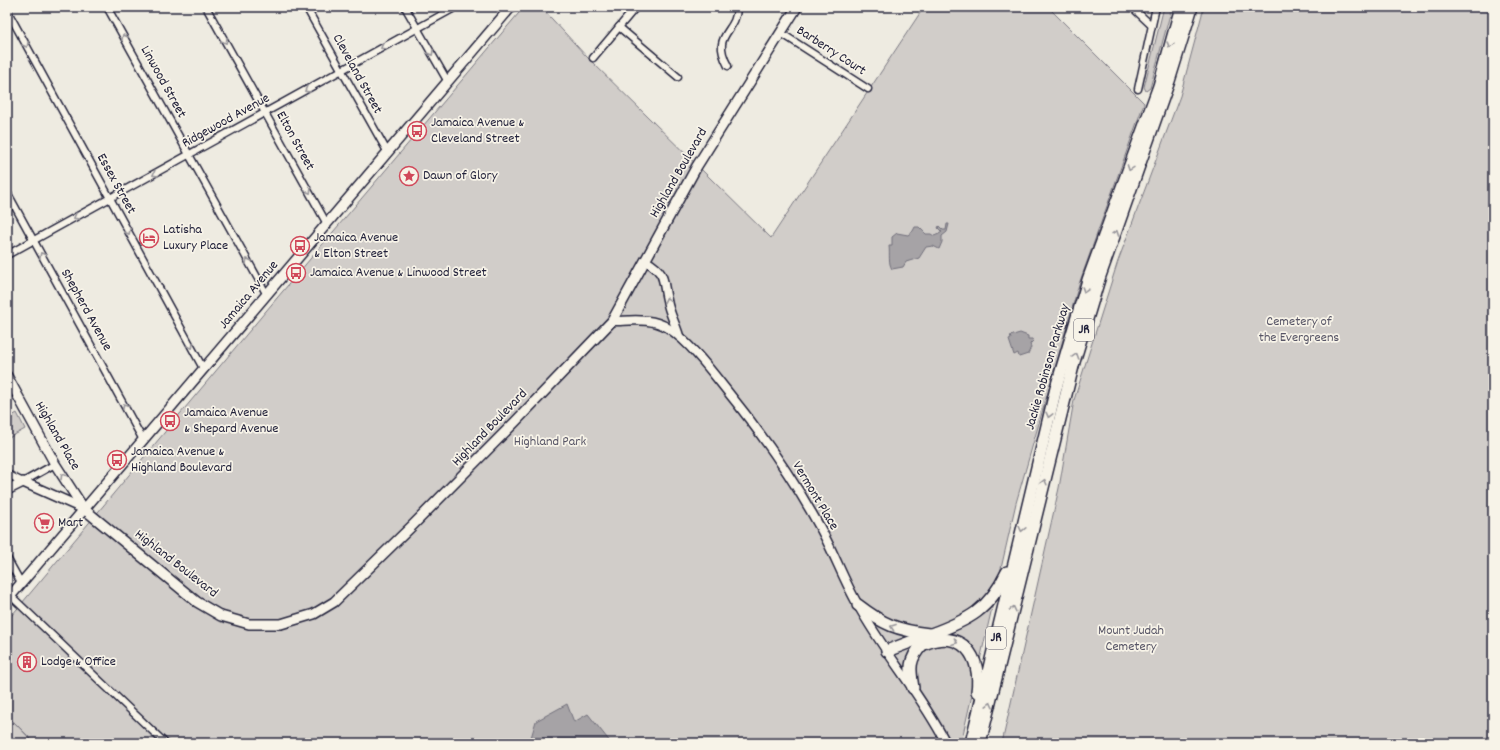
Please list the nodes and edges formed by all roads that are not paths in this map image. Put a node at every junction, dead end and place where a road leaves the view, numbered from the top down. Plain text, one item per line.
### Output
1 (107, 7) edge
2 (206, 7) edge
3 (306, 7) edge
4 (405, 7) edge
5 (456, 7) edge
6 (636, 7) edge
7 (737, 7) edge
8 (797, 7) edge
9 (1132, 7) edge
10 (1156, 7) edge
11 (1181, 7) edge
12 (1192, 7) edge
13 (507, 9) edge
14 (7, 10) edge
15 (1151, 25) junction
16 (619, 27) junction
17 (417, 28) junction
18 (781, 33) junction
19 (593, 58) dead end
20 (728, 66) dead end
21 (341, 71) junction
22 (678, 77) dead end
23 (448, 82) junction
24 (868, 89) dead end
25 (1138, 89) dead end
26 (265, 113) junction
27 (388, 153) junction
28 (189, 155) junction
29 (7, 192) edge
30 (110, 199) junction
31 (327, 224) junction
32 (34, 240) junction
33 (7, 255) edge
34 (646, 261) junction
35 (267, 295) junction
36 (612, 322) junction
37 (680, 336) junction
38 (204, 370) junction
39 (7, 376) edge
40 (143, 440) junction
41 (55, 464) junction
42 (7, 474) edge
43 (23, 482) junction
44 (7, 490) edge
45 (84, 509) junction
46 (1017, 552) junction
47 (7, 558) edge
48 (21, 584) junction
49 (9, 598) edge
50 (858, 605) junction
51 (931, 634) junction
52 (922, 645) junction
53 (890, 654) junction
54 (913, 688) junction
55 (975, 725) junction
56 (165, 743) edge
57 (946, 743) edge
58 (971, 743) edge
59 (980, 743) edge

28 -> 1 street, Linwood Street
2 -> 26 street, Elton Street
3 - 21 street, Cleveland Street
4 - 17 street
5 - 17 street, Ridgewood Avenue
6 - 16 street
7 - 20 street
8 - 18 main road, Highland Boulevard
9 - 15 street
10 - 15 street
11 -> 46 highway, Jackie Robinson Parkway / JR
59 -> 12 highway, Jackie Robinson Parkway / JR
13 - 23 main road, Jamaica Avenue
14 -> 30 street, Essex Street
15 - 25 street
16 - 19 street
16 - 22 street
17 -> 21 street, Ridgewood Avenue
17 -> 23 street
18 - 24 street, Barberry Court
18 - 34 main road, Highland Boulevard
21 -> 26 street, Ridgewood Avenue
21 - 27 street, Cleveland Street
23 - 27 main road, Jamaica Avenue
26 - 28 street, Ridgewood Avenue
26 -> 31 street, Elton Street
27 - 31 main road, Jamaica Avenue
28 -> 30 street, Ridgewood Avenue
35 -> 28 street, Linwood Street
29 - 32 street, Shepherd Avenue
30 -> 32 street, Ridgewood Avenue
30 -> 38 street, Essex Street
31 - 35 main road, Jamaica Avenue
32 - 33 street, Ridgewood Avenue
40 -> 32 street, Shepherd Avenue
34 - 36 main road, Highland Boulevard
37 -> 34 street
35 - 38 main road, Jamaica Avenue
36 - 37 street, Vermont Place
36 - 45 main road, Highland Boulevard
37 - 50 street, Vermont Place
38 - 40 main road, Jamaica Avenue
39 - 41 main road, Highland Place
40 - 45 main road, Jamaica Avenue
41 - 43 street
45 -> 41 main road, Highland Place
42 - 43 street
43 - 44 main road
43 - 45 main road
45 - 48 main road, Jamaica Avenue
46 - 51 highway
46 - 55 highway, Jackie Robinson Parkway / JR
47 - 48 street
48 - 49 main road, Jamaica Avenue
49 - 56 street
51 -> 50 highway
50 - 53 street, Vermont Place
51 - 53 highway
52 - 53 highway
52 - 54 highway
52 -> 55 highway
53 - 54 street, Vermont Place
54 - 57 street, Vermont Place
55 - 58 highway, Jackie Robinson Parkway / JR

